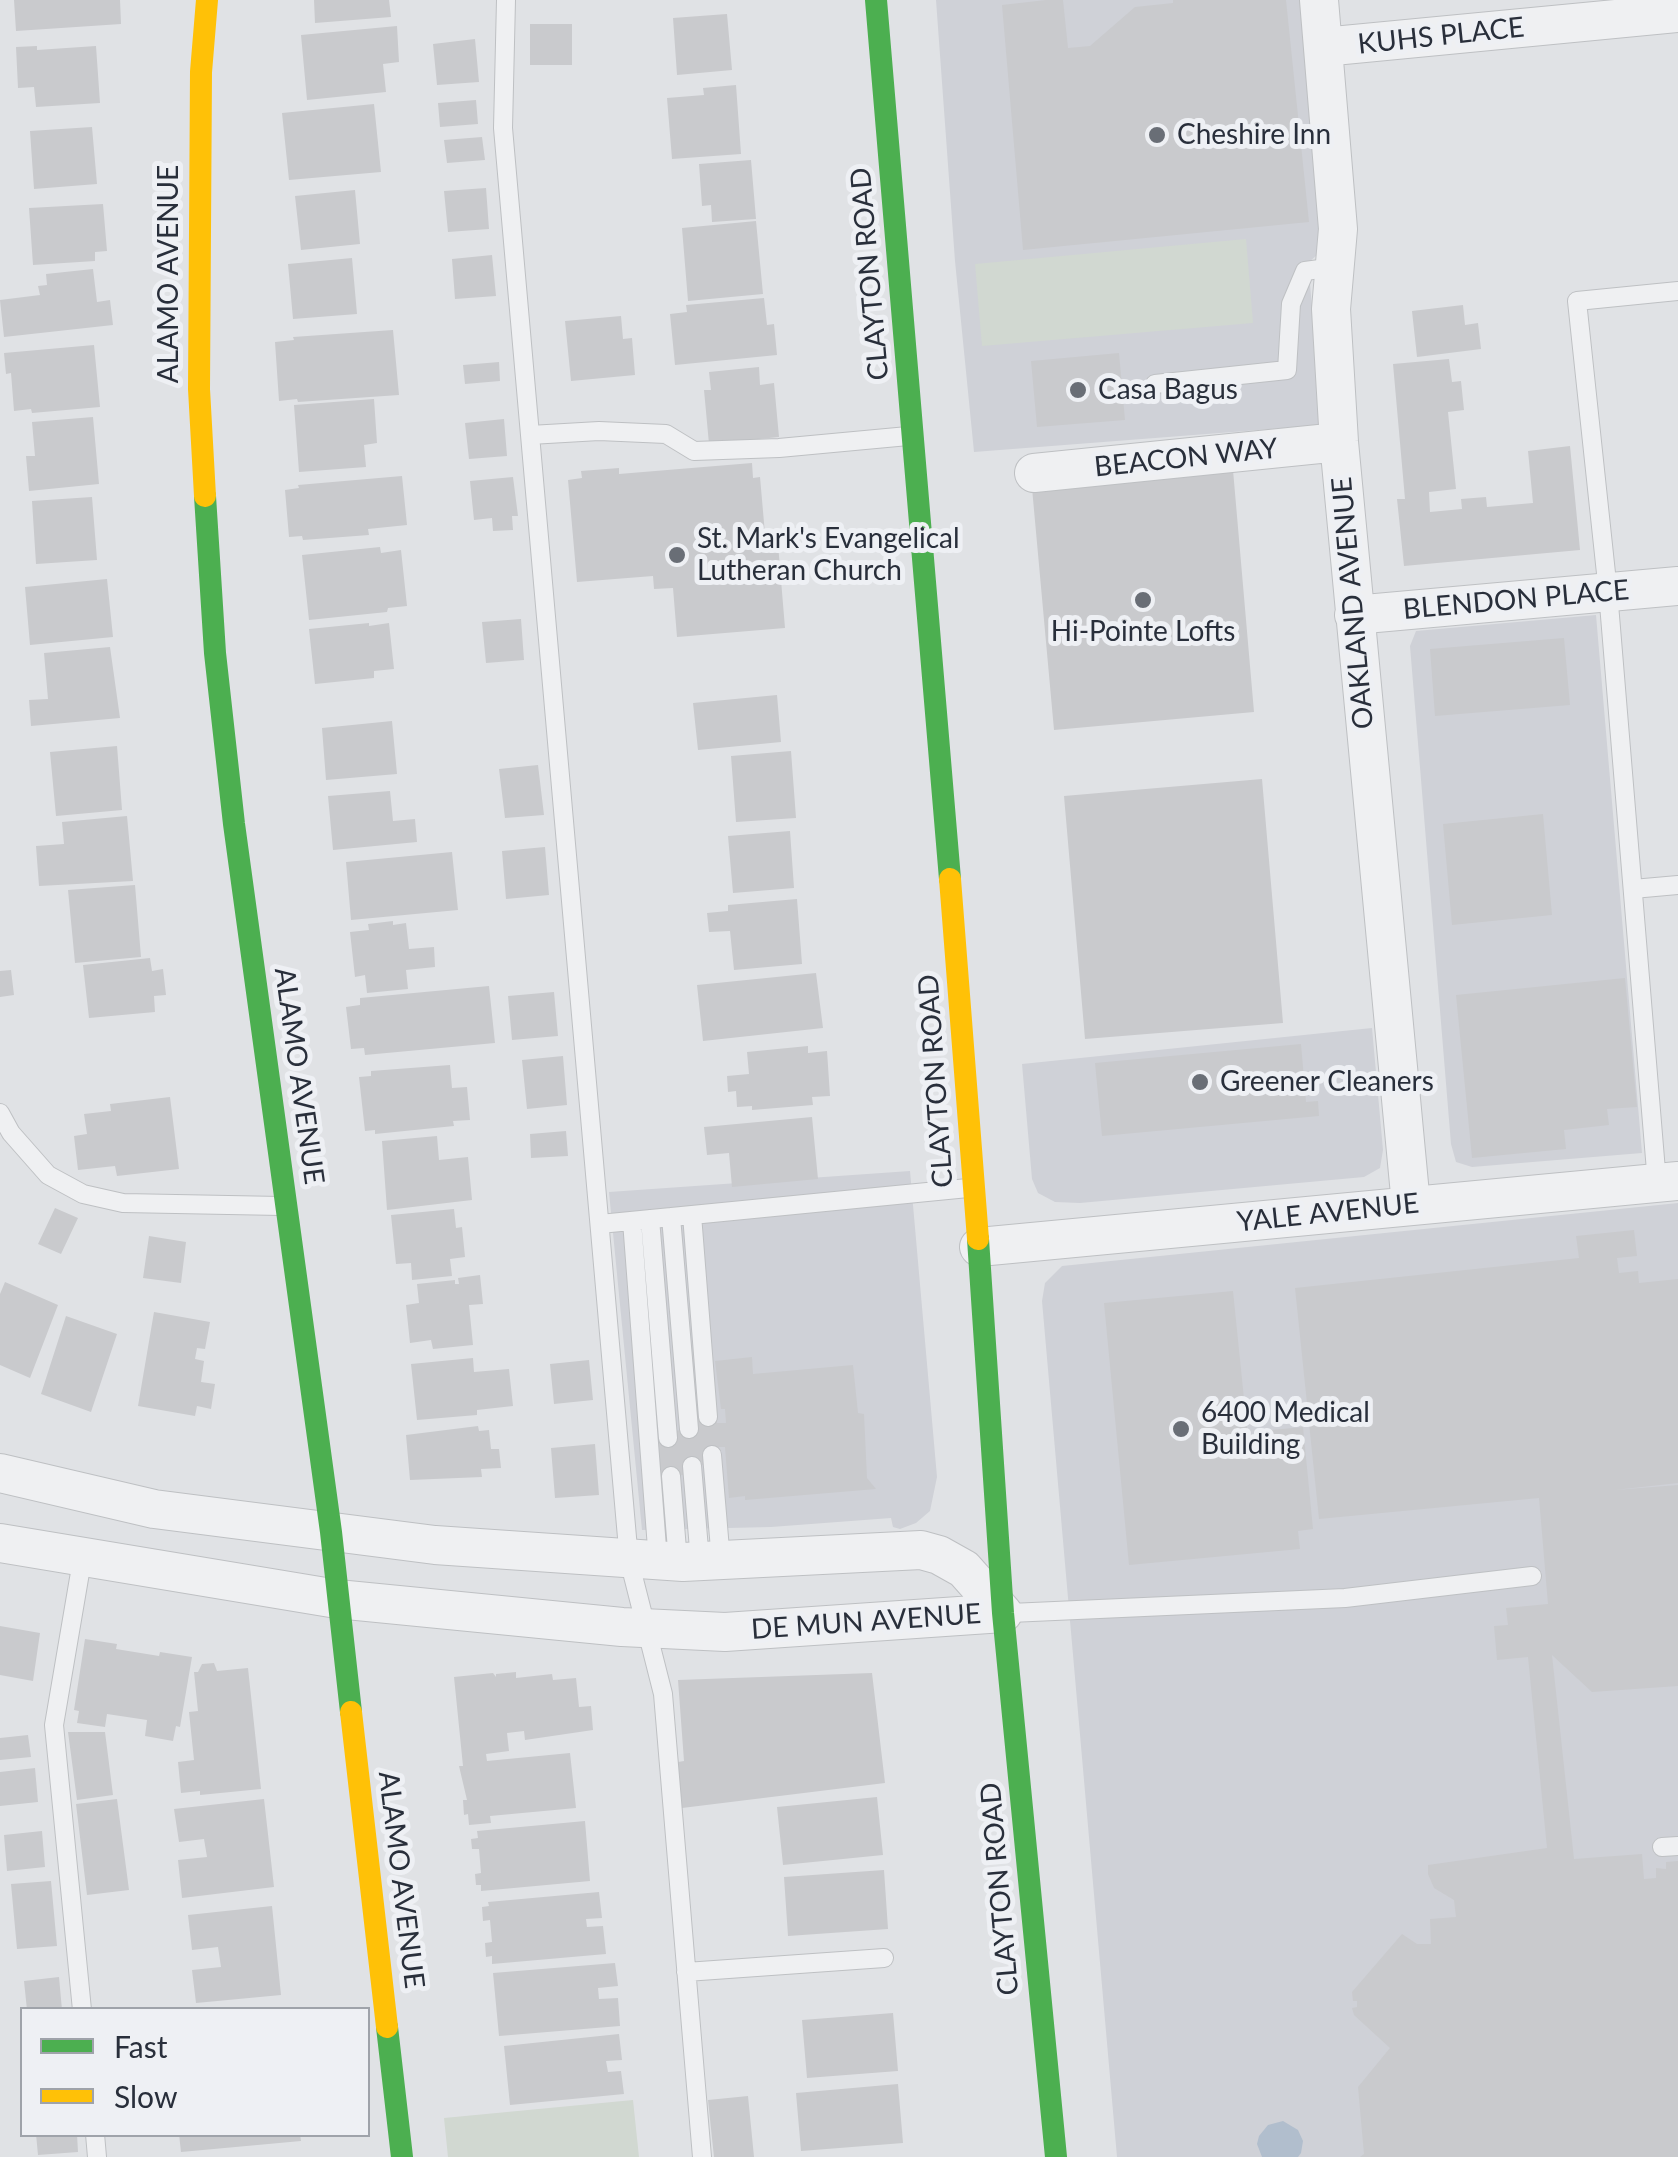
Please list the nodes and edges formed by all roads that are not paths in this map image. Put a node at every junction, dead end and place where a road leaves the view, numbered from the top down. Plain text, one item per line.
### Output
1 (207, 0) edge
2 (506, 0) edge
3 (876, 0) edge
4 (1319, 0) edge
5 (1678, 13) edge
6 (1323, 48) junction
7 (1335, 267) junction
8 (1678, 290) edge
9 (1155, 384) dead end
10 (530, 435) junction
11 (914, 436) junction
12 (1339, 442) junction
13 (1034, 473) dead end
14 (1678, 586) edge
15 (1608, 592) junction
16 (1354, 615) junction
17 (1678, 885) edge
18 (1633, 889) junction
19 (0, 1113) edge
20 (1668, 1182) edge
21 (974, 1187) junction
22 (1410, 1205) junction
23 (286, 1206) junction
24 (692, 1215) junction
25 (671, 1217) junction
26 (641, 1220) junction
27 (600, 1224) junction
28 (979, 1247) junction
29 (708, 1417) dead end
30 (689, 1429) dead end
31 (668, 1438) dead end
32 (712, 1455) dead end
33 (692, 1466) dead end
34 (0, 1472) edge
35 (671, 1476) dead end
36 (331, 1532) junction
37 (0, 1543) edge
38 (83, 1554) junction
39 (677, 1561) junction
40 (1532, 1576) dead end
41 (337, 1598) junction
42 (1004, 1613) junction
43 (649, 1628) junction
44 (884, 1958) dead end
45 (686, 1972) junction
46 (82, 2007) edge
47 (402, 2157) edge
48 (702, 2157) edge
49 (1056, 2157) edge

1 - 23 main road, ALAMO AVENUE
2 - 10 lane
3 - 11 main road, CLAYTON ROAD
4 - 6 street, OAKLAND AVENUE
5 - 6 street, KUHS PLACE
6 - 7 street, OAKLAND AVENUE
7 - 9 lane
7 - 12 street, OAKLAND AVENUE
8 - 15 lane
10 - 11 lane
10 - 27 lane
11 - 21 main road, CLAYTON ROAD
12 - 13 street, BEACON WAY
12 - 16 street, OAKLAND AVENUE
14 - 15 street, BLENDON PLACE
15 - 16 street, BLENDON PLACE
15 - 18 lane
16 - 22 street, OAKLAND AVENUE
17 - 18 lane
18 - 20 lane
19 - 23 lane
20 - 22 street, YALE AVENUE
21 - 24 lane
21 - 28 main road, CLAYTON ROAD
22 - 28 street, YALE AVENUE
23 - 36 main road, ALAMO AVENUE
24 - 25 lane
24 - 29 lane
25 - 26 lane
25 - 30 lane
26 - 27 lane
26 - 31 lane
26 - 39 lane
27 - 39 lane
28 - 42 main road, CLAYTON ROAD
32 - 39 lane
33 - 39 lane
34 - 36 street, DE MUN AVENUE
35 - 39 lane
36 - 39 street, DE MUN AVENUE
36 - 41 main road, ALAMO AVENUE
37 - 38 street, DE MUN AVENUE
38 - 41 street, DE MUN AVENUE
38 - 46 lane
39 - 42 street, DE MUN AVENUE
39 - 43 lane
40 - 42 lane
41 - 43 street, DE MUN AVENUE
41 - 47 main road, ALAMO AVENUE
42 - 43 street, DE MUN AVENUE
42 - 49 main road, CLAYTON ROAD
43 - 45 lane
44 - 45 lane
45 - 48 lane

